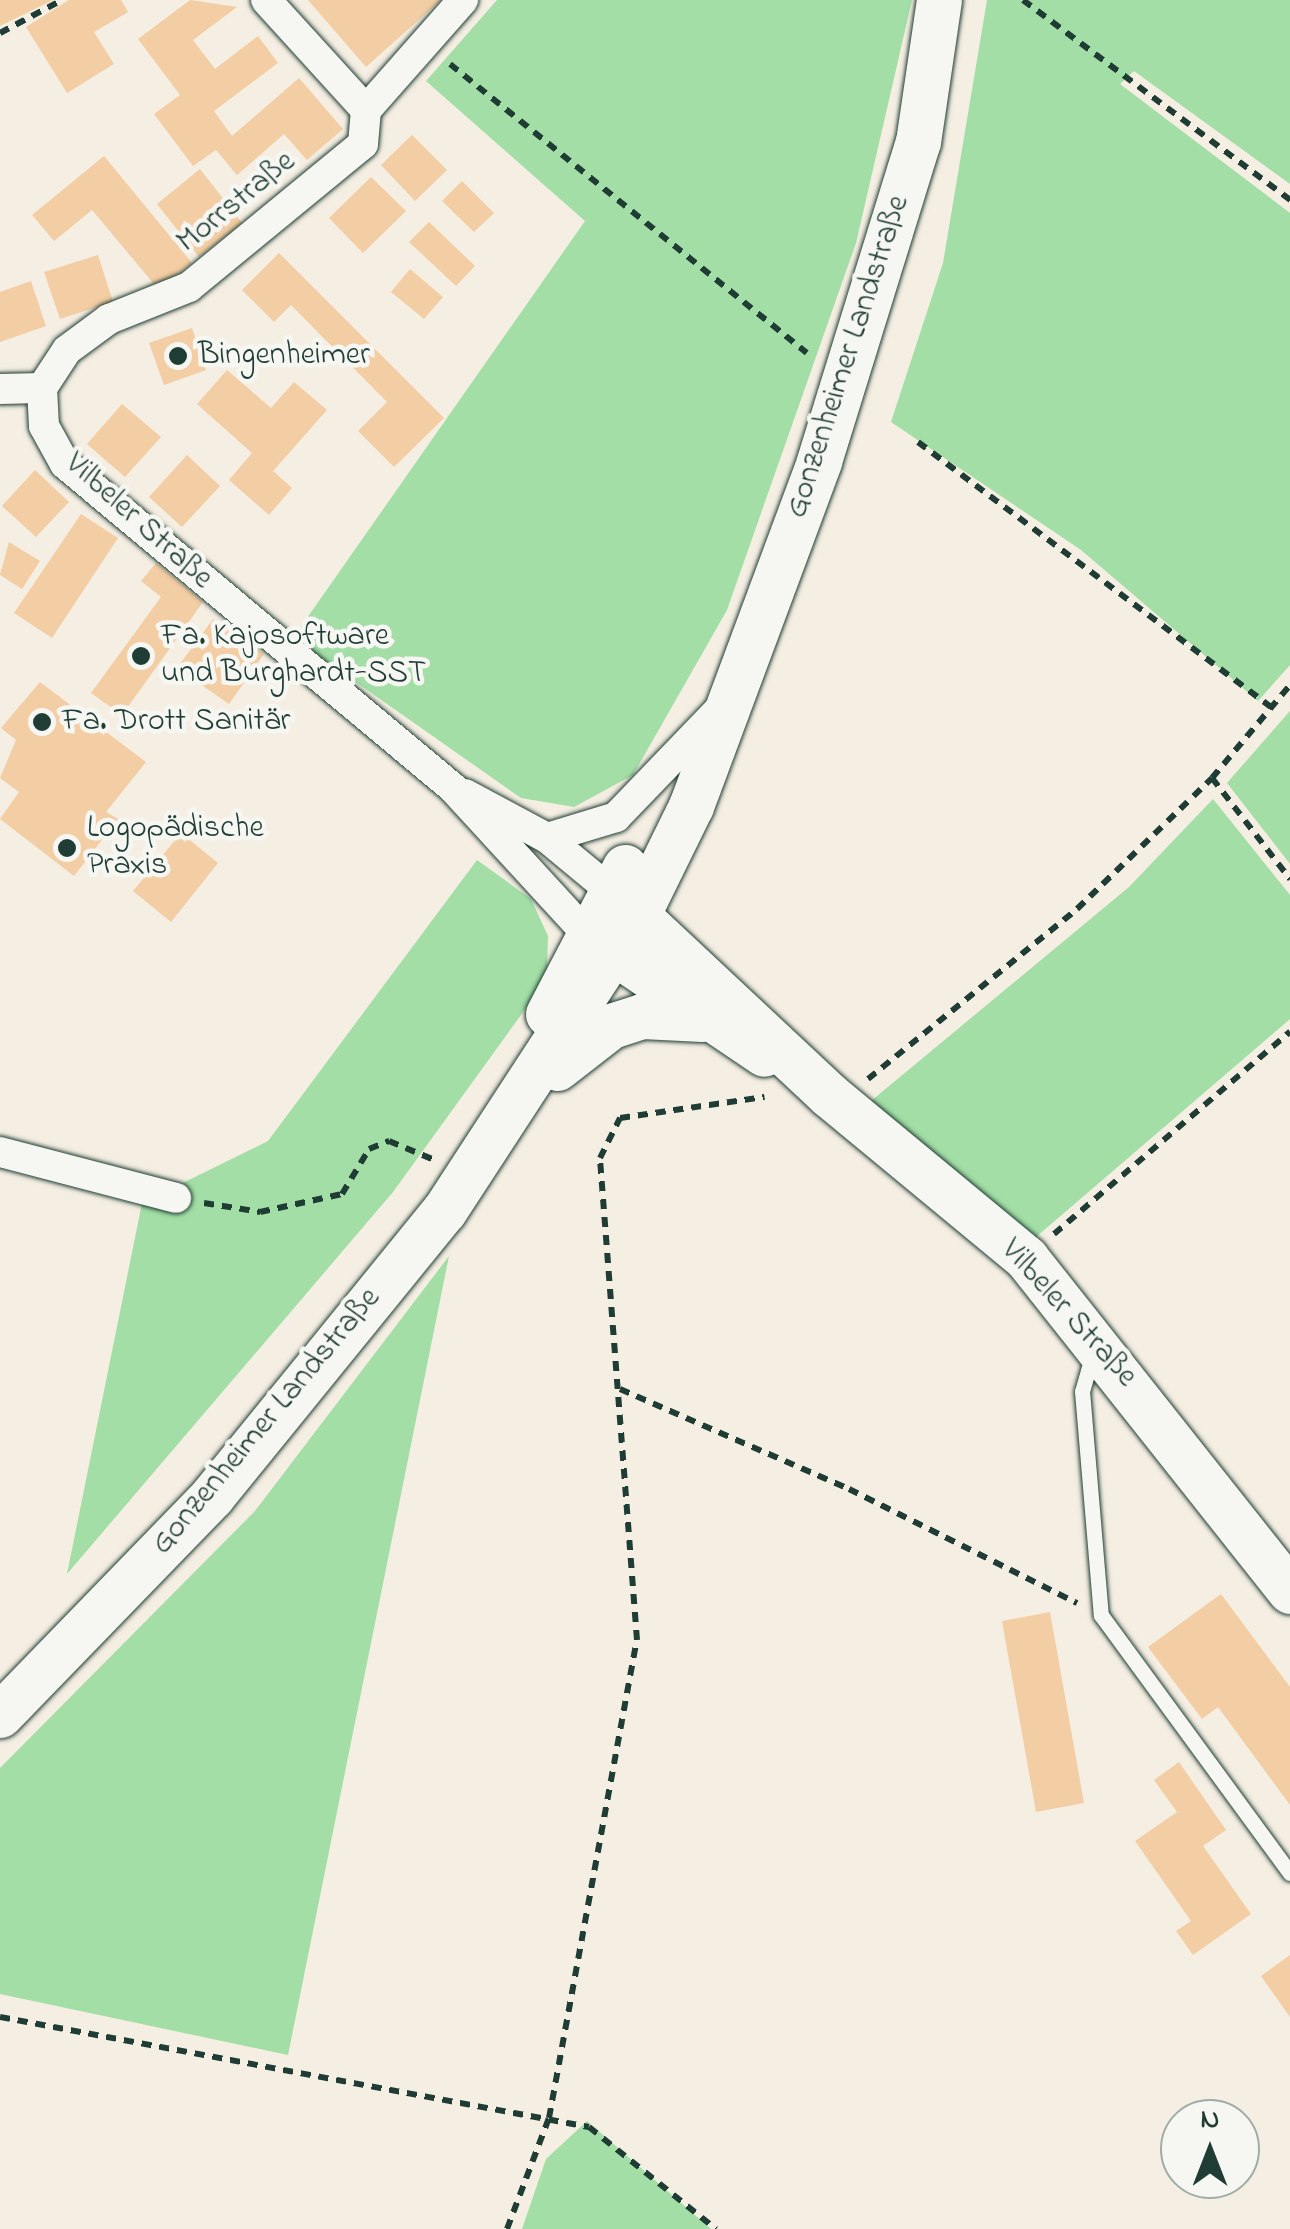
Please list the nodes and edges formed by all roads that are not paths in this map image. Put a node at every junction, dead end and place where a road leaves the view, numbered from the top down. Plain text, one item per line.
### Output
1 (266, 0) edge
2 (463, 0) edge
3 (939, 0) edge
4 (366, 110) junction
5 (42, 388) junction
6 (0, 389) edge
7 (724, 706) junction
8 (453, 788) junction
9 (548, 838) junction
10 (625, 902) junction
11 (601, 944) junction
12 (703, 1019) junction
13 (818, 1084) junction
14 (510, 1109) junction
15 (0, 1152) edge
16 (176, 1198) road end
17 (1097, 1339) junction
18 (1290, 1592) edge
19 (0, 1715) edge
20 (1290, 1872) edge

1 - 4 street
2 - 4 street, Morrstraße
3 - 7 street, Gonzenheimer Landstraße
4 - 5 street, Morrstraße
5 - 6 street
5 - 8 street, Vilbeler Straße
7 - 9 street
7 - 10 street, Gonzenheimer Landstraße
8 - 9 street, Vilbeler Straße
8 - 11 street, Vilbeler Straße
9 - 10 street, Vilbeler Straße
10 - 11 street, Gonzenheimer Landstraße
10 - 13 street, Vilbeler Straße
11 - 12 street, Vilbeler Straße
11 - 14 street, Gonzenheimer Landstraße
12 - 13 street, Vilbeler Straße
12 - 14 street
13 - 17 street, Vilbeler Straße
14 - 19 street, Gonzenheimer Landstraße
15 - 16 street
17 - 18 street, Vilbeler Straße
17 - 20 lane

